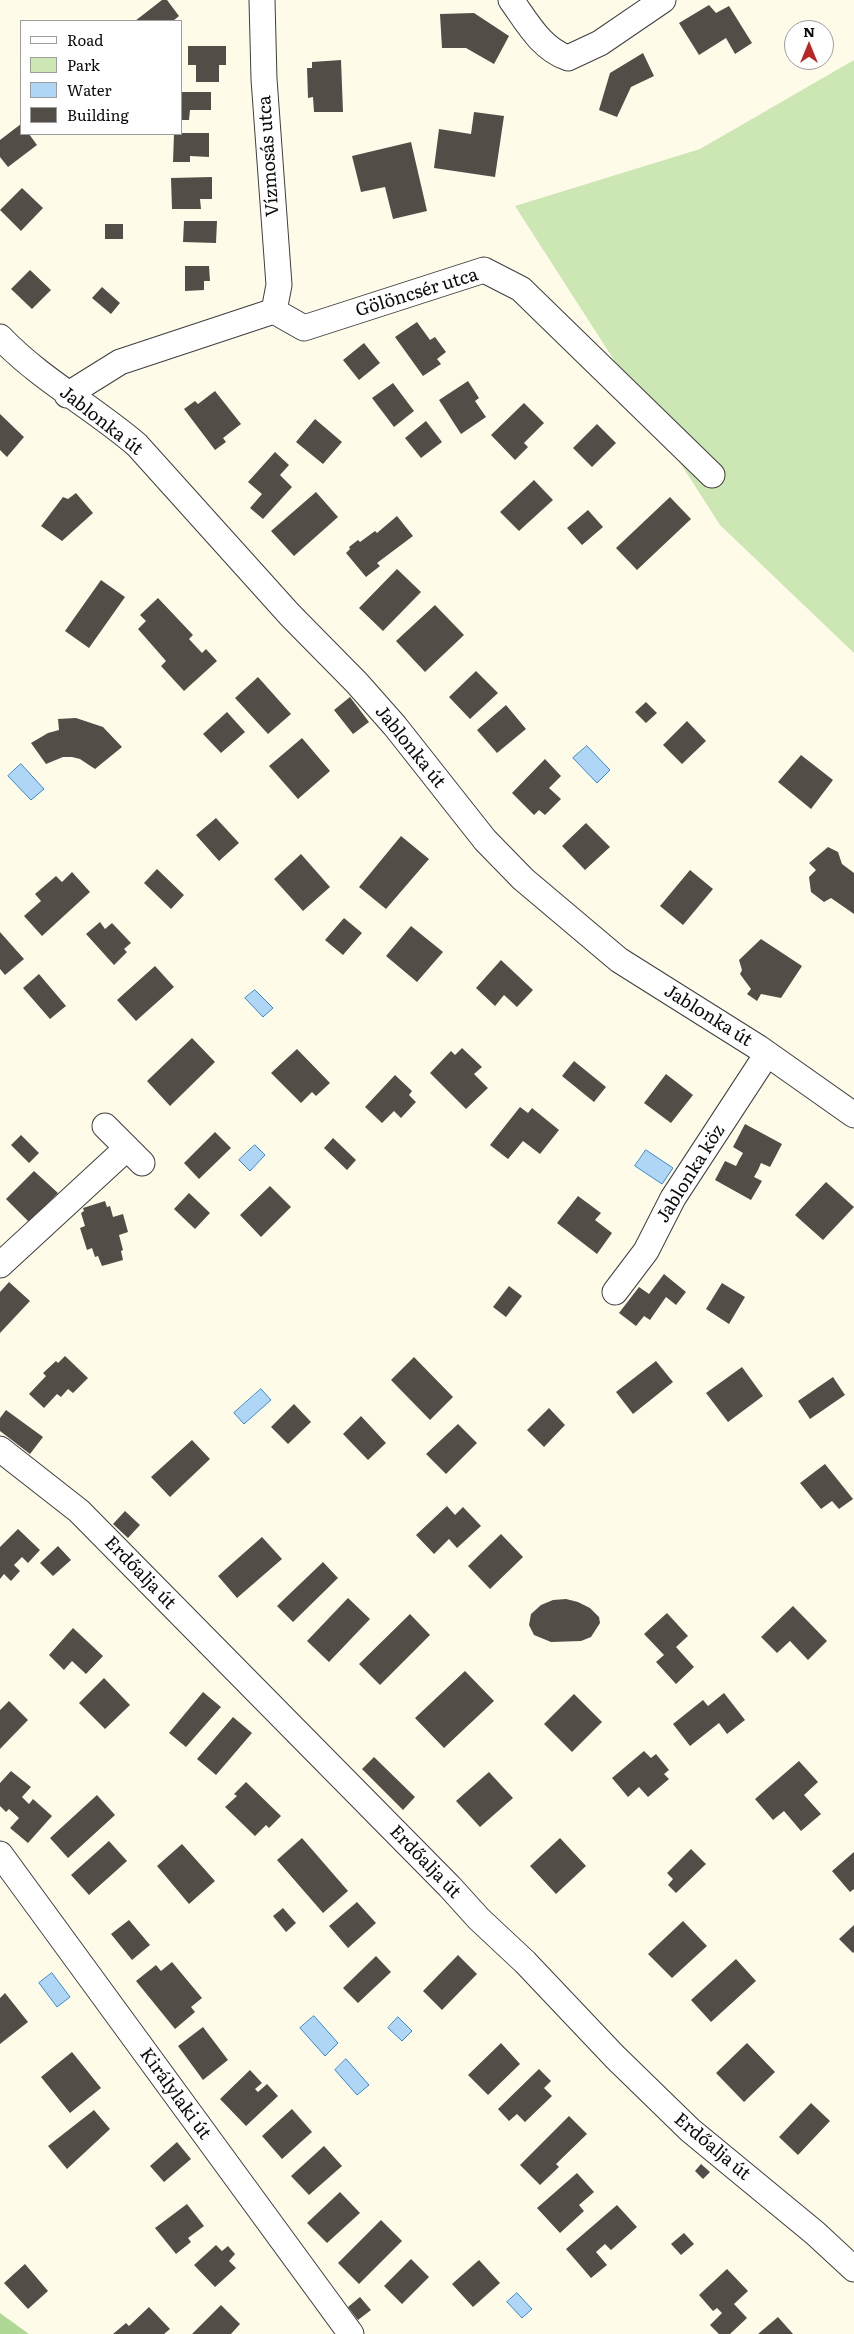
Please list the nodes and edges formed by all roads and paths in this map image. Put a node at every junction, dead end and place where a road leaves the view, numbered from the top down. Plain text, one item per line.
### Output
1 (262, 0) edge
2 (511, 0) edge
3 (663, 0) edge
4 (274, 311) junction
5 (3, 346) edge
6 (67, 394) junction
7 (712, 475) dead end
8 (767, 1054) junction
9 (854, 1115) edge
10 (105, 1126) dead end
11 (0, 1265) edge
12 (615, 1292) dead end
13 (0, 1449) edge
14 (0, 1854) edge
15 (854, 2269) edge
16 (351, 2334) edge

1 - 4 street, Vízmosás utca
2 - 3 street
4 - 6 street
4 - 7 street, Gölöncsér utca
5 - 6 street, Jablonka út
6 - 8 street, Jablonka út
8 - 9 street, Jablonka út
8 - 12 street, Jablonka köz
10 - 11 street
13 - 15 street, Erdőalja út
14 - 16 street, Királylaki út

